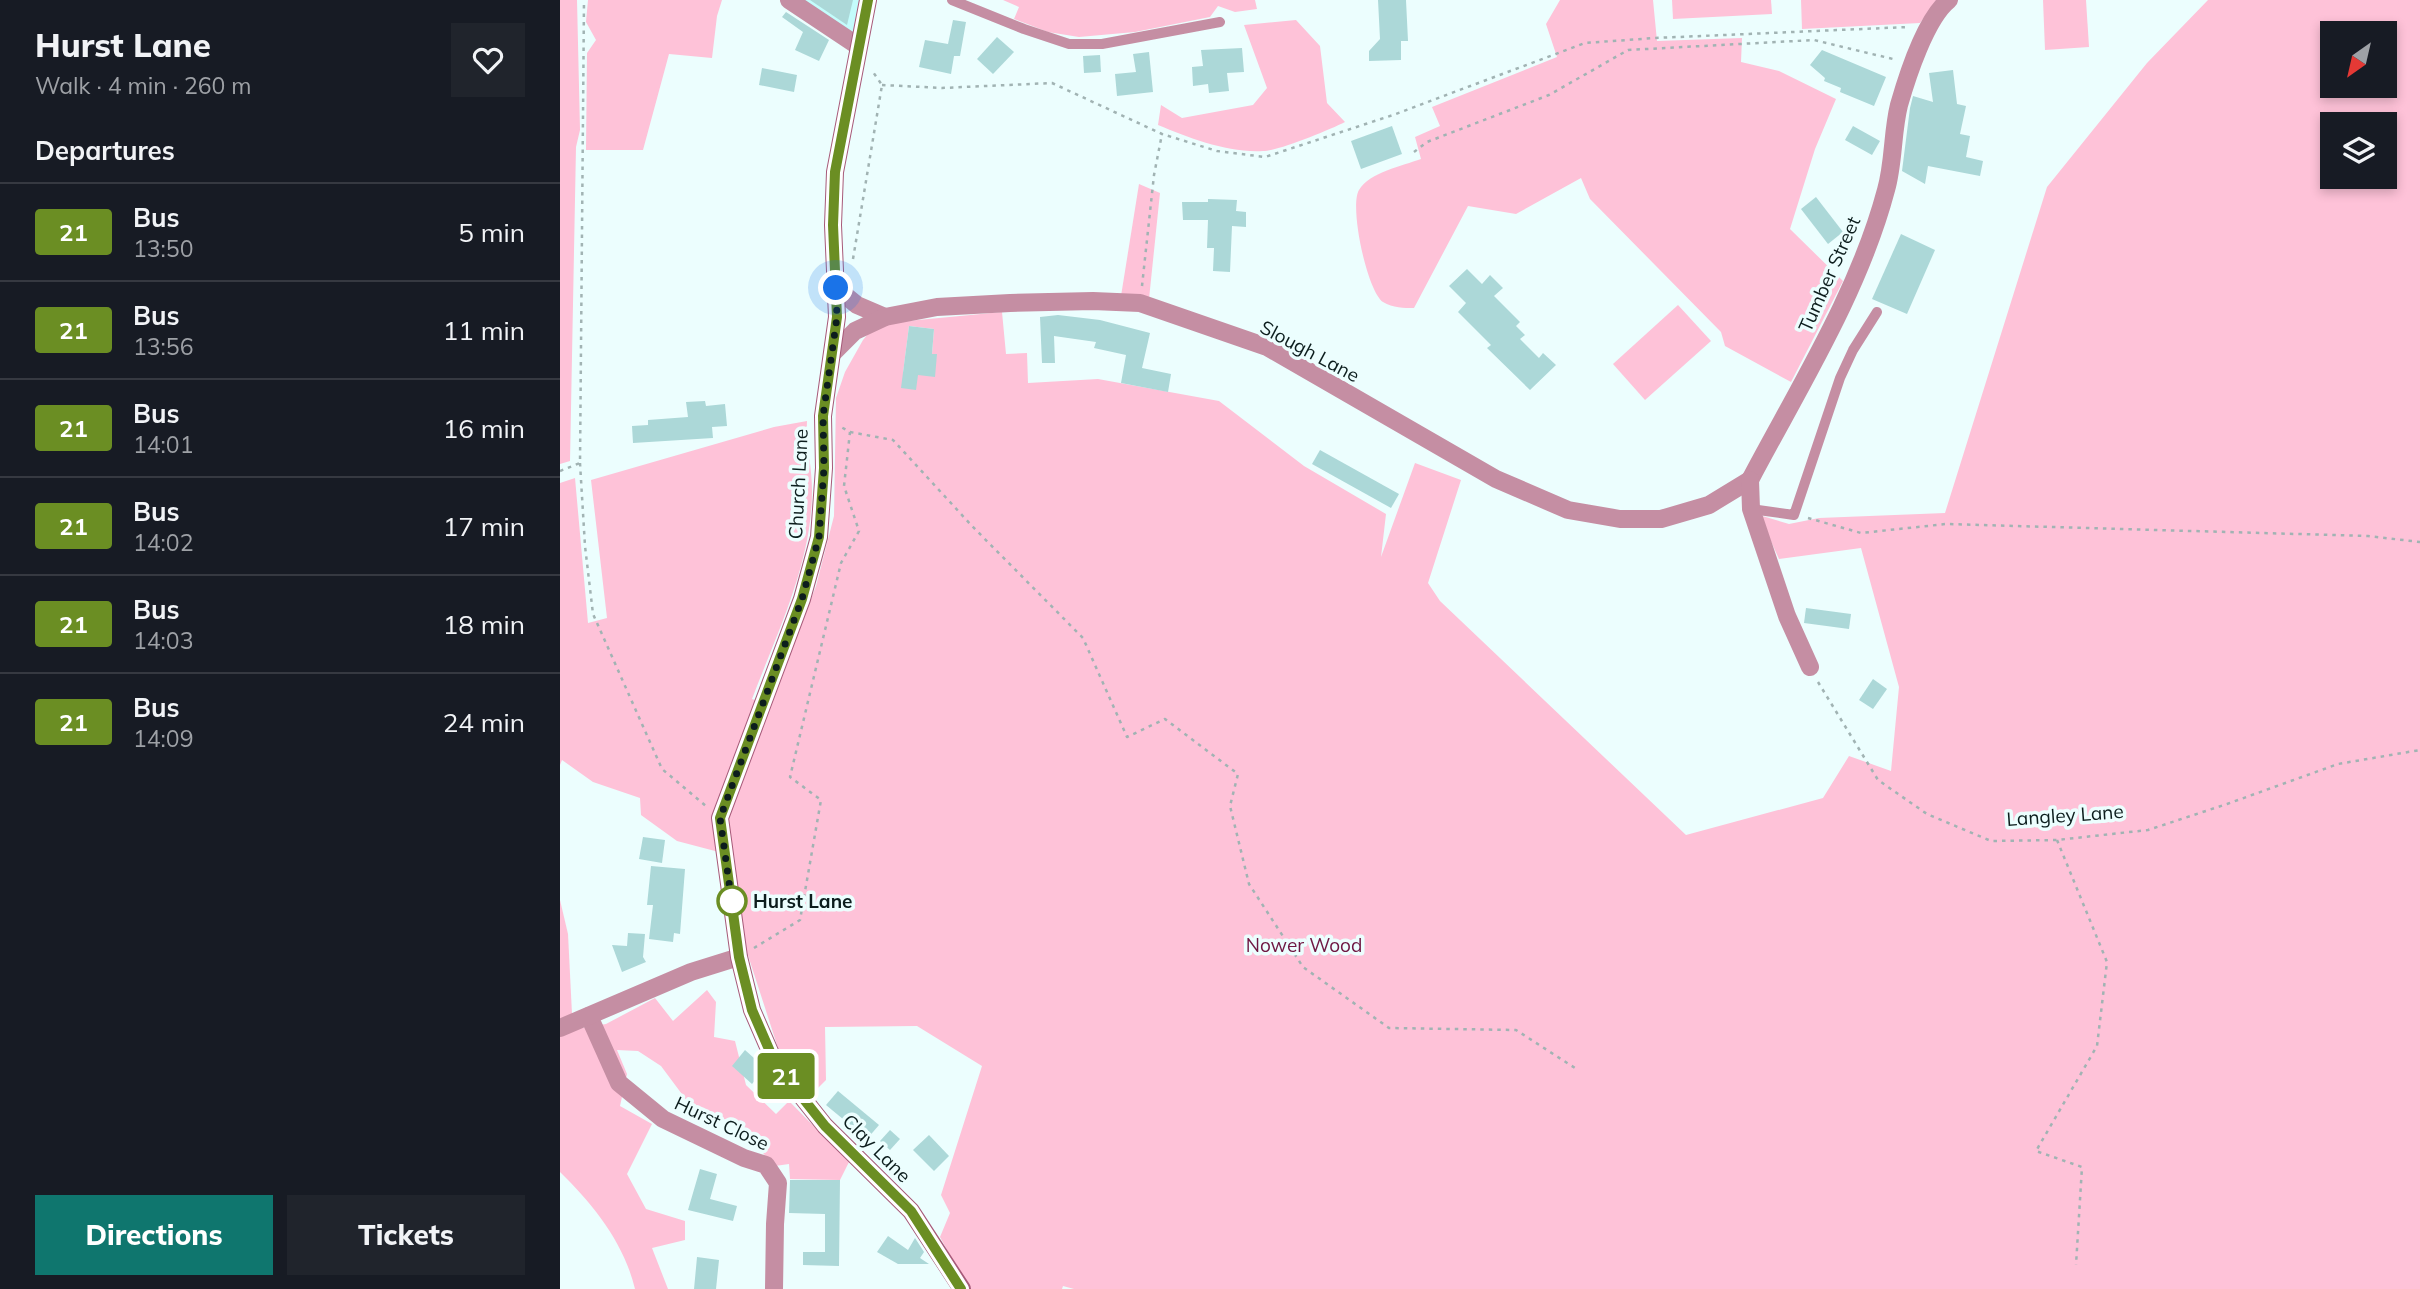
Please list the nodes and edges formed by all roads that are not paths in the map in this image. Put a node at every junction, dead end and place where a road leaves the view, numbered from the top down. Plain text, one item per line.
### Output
1 (789, 0) edge
2 (868, 0) edge
3 (952, 0) edge
4 (1949, 0) edge
5 (1220, 22) dead end
6 (858, 46) junction
7 (836, 288) junction
8 (1878, 312) dead end
9 (885, 317) junction
10 (832, 354) junction
11 (1750, 480) junction
12 (1721, 498) junction
13 (1751, 509) junction
14 (1810, 667) road end
15 (739, 957) junction
16 (589, 1016) junction
17 (560, 1028) edge
18 (774, 1289) edge
19 (961, 1289) edge

1 - 6 street
2 - 6 street, Church Lane
3 - 5 lane
4 - 11 street, Tumber Street
6 - 7 street, Church Lane
7 - 9 street
7 - 10 street, Church Lane
8 - 13 lane
9 - 10 street, Slough Lane
9 - 12 street, Slough Lane
10 - 15 street, Church Lane
11 - 12 street, Slough Lane
11 - 13 street
12 - 13 street
13 - 14 street
15 - 16 street
15 - 19 street, Clay Lane
16 - 17 street
16 - 18 street, Hurst Close

